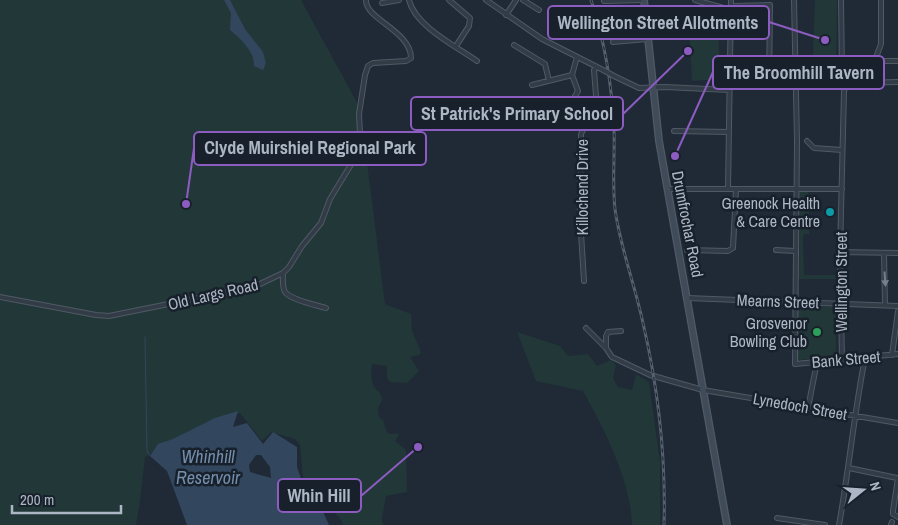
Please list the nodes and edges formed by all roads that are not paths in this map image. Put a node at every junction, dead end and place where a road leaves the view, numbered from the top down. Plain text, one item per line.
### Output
1 (366, 0) edge
2 (399, 0) edge
3 (409, 0) edge
4 (449, 0) edge
5 (486, 0) edge
6 (516, 0) edge
7 (523, 0) edge
8 (644, 0) edge
9 (695, 0) edge
10 (731, 0) edge
11 (794, 0) edge
12 (841, 0) edge
13 (882, 0) edge
14 (604, 1) edge
15 (382, 3) dead end
16 (731, 8) junction
17 (539, 10) dead end
18 (506, 15) junction
19 (647, 39) junction
20 (613, 42) dead end
21 (514, 45) dead end
22 (456, 46) junction
23 (577, 57) junction
24 (898, 60) edge
25 (477, 61) dead end
26 (875, 61) junction
27 (596, 67) junction
28 (616, 70) dead end
29 (572, 75) junction
30 (617, 78) junction
31 (549, 81) junction
32 (872, 82) junction
33 (898, 82) edge
34 (847, 85) junction
35 (532, 86) dead end
36 (769, 87) dead end
37 (654, 88) junction
38 (729, 90) junction
39 (570, 105) dead end
40 (674, 131) dead end
41 (729, 132) junction
42 (807, 141) dead end
43 (842, 150) junction
44 (796, 188) junction
45 (667, 189) junction
46 (728, 189) junction
47 (736, 189) junction
48 (842, 189) junction
49 (687, 250) dead end
50 (776, 250) dead end
51 (796, 251) junction
52 (840, 252) junction
53 (884, 253) junction
54 (898, 253) edge
55 (283, 273) junction
56 (584, 281) dead end
57 (0, 297) edge
58 (687, 298) junction
59 (795, 302) junction
60 (841, 303) junction
61 (885, 305) junction
62 (898, 306) edge
63 (326, 308) dead end
64 (898, 311) edge
65 (586, 328) dead end
66 (621, 331) dead end
67 (606, 348) junction
68 (898, 354) edge
69 (892, 355) junction
70 (864, 358) junction
71 (842, 360) junction
72 (817, 362) junction
73 (703, 390) junction
74 (808, 408) junction
75 (856, 416) junction
76 (898, 423) edge
77 (849, 468) junction
78 (898, 478) edge
79 (898, 517) edge
80 (777, 518) dead end
81 (727, 525) edge
82 (825, 525) edge
83 (839, 525) edge

1 - 55 street, Old Largs Road
2 - 15 street
3 - 22 street
4 - 22 street
5 - 18 street
6 - 18 street
7 - 17 street
8 - 14 street
8 - 19 main road, Drumfrochar Road
9 - 16 street
10 - 16 street
11 - 44 street
12 - 34 street, Wellington Street
13 - 26 street
16 - 36 street
16 - 38 street
18 - 23 street
19 - 20 street
19 - 37 main road, Drumfrochar Road
21 - 31 street
22 - 25 street
23 - 27 street
23 - 29 street
24 - 26 street
26 - 32 street
27 - 30 street, bridge
27 - 56 street, Killochend Drive
28 - 30 street
29 - 31 street
29 - 39 street
30 - 37 street
31 - 35 street
32 - 33 street
32 - 34 street
34 - 43 street, Wellington Street
37 - 38 street
37 - 45 main road, Drumfrochar Road
38 - 41 street
40 - 41 street
41 - 46 street
42 - 43 street
43 - 48 street, Wellington Street
44 - 47 street
44 - 48 street
44 - 51 street
45 - 46 street
45 - 58 main road, Drumfrochar Road
46 - 47 street
47 - 49 street
48 - 52 street, Wellington Street
50 - 51 street
51 - 59 street
52 - 53 street
52 - 60 street, Wellington Street
53 - 54 street
53 -> 61 street
55 - 57 street, Old Largs Road
55 - 63 street
58 - 59 street, Mearns Street
58 - 73 main road, Drumfrochar Road
59 - 60 street, Mearns Street
59 - 72 street, Bank Street
60 - 61 street, Mearns Street
60 - 71 street, Wellington Street
61 - 62 street, Mearns Street
64 - 69 street
65 - 67 street, Lynedoch Street
66 - 67 street
67 - 73 street, Lynedoch Street
68 - 69 street, Bank Street
69 - 70 street, Bank Street
70 - 71 street, Bank Street
70 - 75 street
71 - 72 street, Bank Street
72 - 74 street
73 - 74 street, Lynedoch Street
73 - 81 main road, Drumfrochar Road
74 - 75 street, Lynedoch Street
75 - 76 street, Lynedoch Street
75 - 77 street
77 - 78 street
77 - 83 street
78 - 79 street
80 - 82 street

